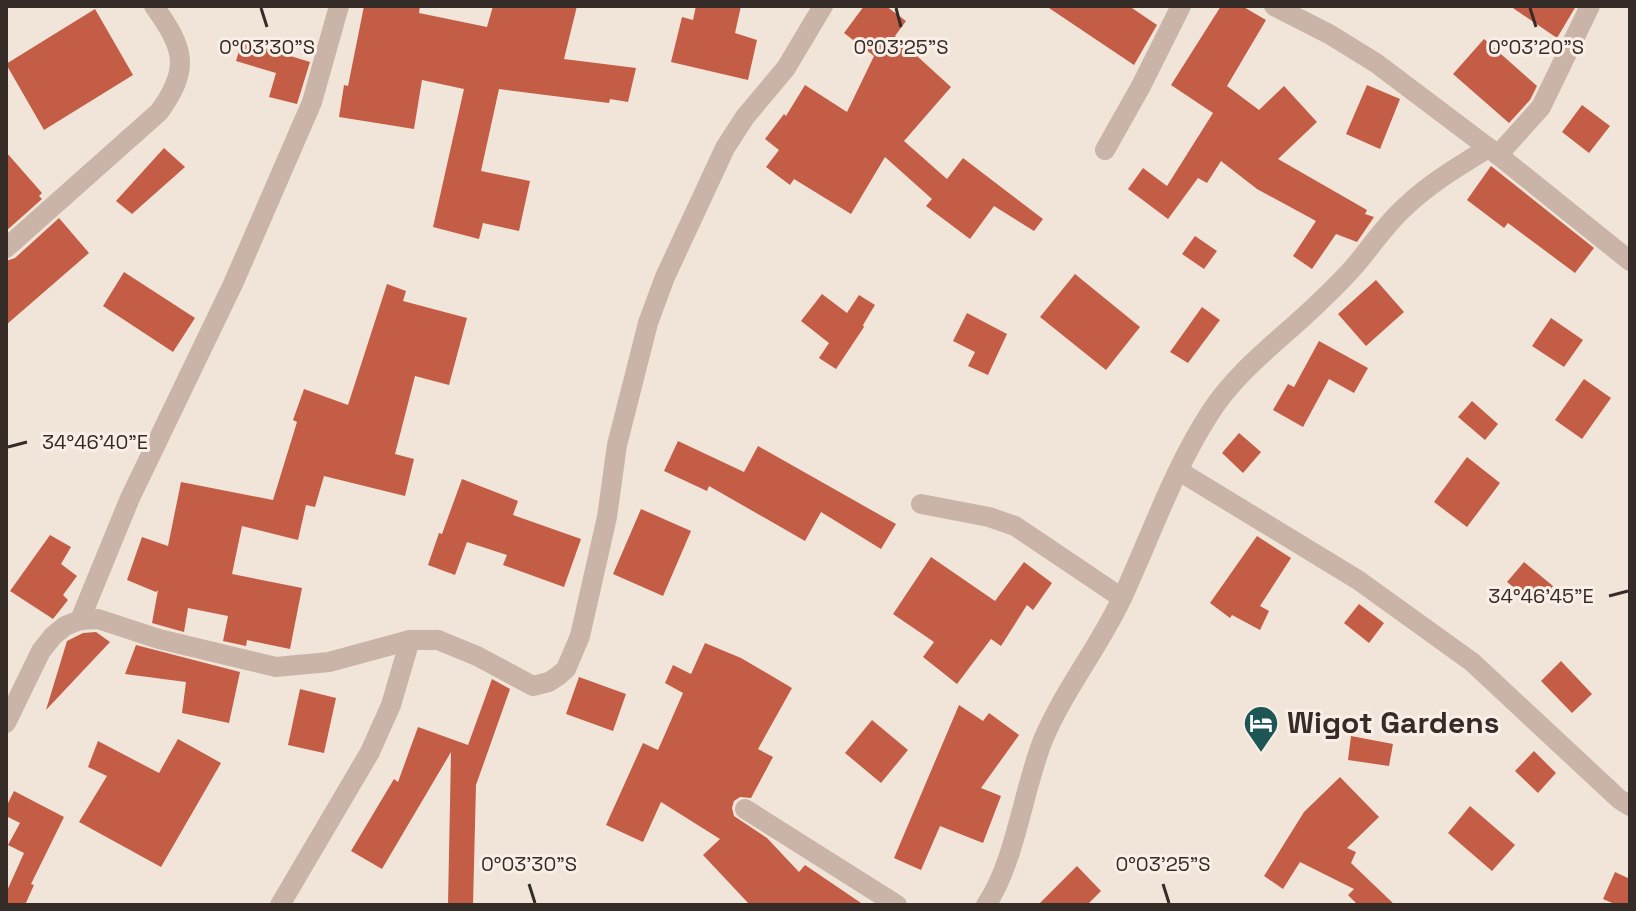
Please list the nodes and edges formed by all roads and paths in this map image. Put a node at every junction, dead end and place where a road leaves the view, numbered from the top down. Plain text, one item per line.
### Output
1 (154, 6) edge
2 (339, 6) edge
3 (823, 6) edge
4 (1181, 6) edge
5 (1274, 6) edge
6 (1590, 6) edge
7 (1105, 150) dead end
8 (1493, 152) junction
9 (6, 248) edge
10 (1630, 261) edge
11 (1179, 471) junction
12 (921, 504) dead end
13 (1122, 598) junction
14 (80, 620) junction
15 (410, 640) junction
16 (6, 723) edge
17 (1630, 806) edge
18 (745, 809) dead end
19 (280, 905) edge
20 (897, 905) edge
21 (986, 905) edge

1 - 9 street
2 - 14 street
3 - 15 street
4 - 7 street
5 - 8 street
6 - 8 street
8 - 10 street
8 - 11 street
11 - 13 street
11 - 17 street
12 - 13 street
13 - 21 street
14 - 15 street
14 - 16 street
15 - 19 street
18 - 20 street

